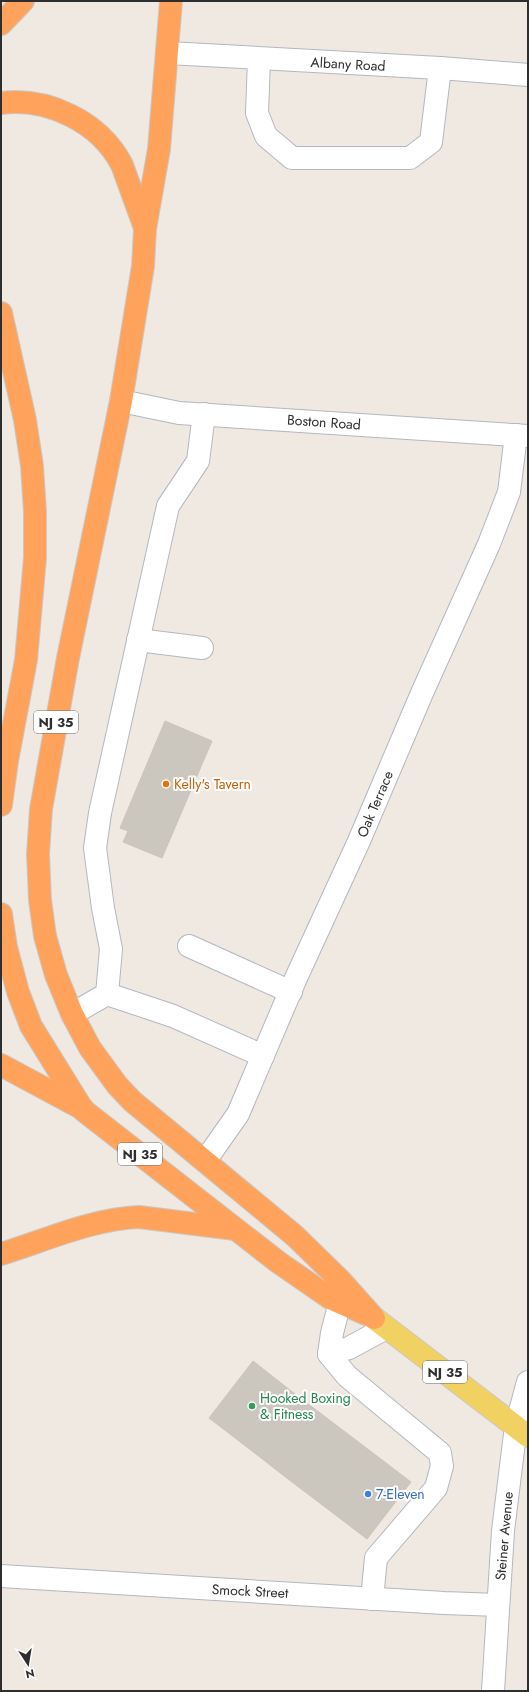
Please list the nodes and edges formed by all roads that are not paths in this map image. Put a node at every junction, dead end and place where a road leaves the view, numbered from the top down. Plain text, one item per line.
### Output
1 (23, 1) edge
2 (171, 1) edge
3 (1, 24) edge
4 (168, 53) junction
5 (259, 59) junction
6 (440, 68) junction
7 (528, 76) edge
8 (1, 103) edge
9 (145, 229) junction
10 (1, 313) edge
11 (121, 401) junction
12 (204, 414) junction
13 (522, 435) edge
14 (138, 640) junction
15 (202, 648) dead end
16 (1, 805) edge
17 (1, 914) edge
18 (189, 946) dead end
19 (290, 992) junction
20 (107, 994) junction
21 (72, 1014) junction
22 (263, 1056) junction
23 (1, 1065) edge
24 (83, 1110) junction
25 (205, 1161) junction
26 (235, 1229) junction
27 (1, 1254) edge
28 (340, 1302) junction
29 (380, 1323) junction
30 (329, 1354) junction
31 (528, 1382) edge
32 (522, 1431) edge
33 (1, 1576) edge
34 (372, 1599) junction
35 (498, 1605) junction
36 (493, 1691) edge

1 - 3 highway
2 - 4 highway, NJ 35
4 - 5 street, Albany Road
4 - 9 highway, NJ 35
5 - 6 street, Albany Road
5 - 6 street
6 - 7 street, Albany Road
8 - 9 highway
9 - 11 highway, NJ 35
10 - 16 highway, NJ 35
11 - 12 street, Boston Road
11 - 21 highway, NJ 35
12 - 13 street, Boston Road
12 - 14 street
13 - 19 street, Oak Terrace
14 - 15 street
14 - 20 street
17 - 24 highway, NJ 35
18 - 19 street
19 - 22 street, Oak Terrace
20 - 21 street
20 - 22 street
21 - 25 highway, NJ 35
22 - 25 street, Oak Terrace
23 - 24 highway
24 - 26 highway, NJ 35
25 - 29 highway, NJ 35
26 - 27 highway
26 - 28 highway, NJ 35
28 - 29 highway, NJ 35
28 - 30 street
29 - 30 street
29 - 32 main road, NJ 35
30 - 34 street
31 - 32 street, Steiner Avenue
32 - 35 street, Steiner Avenue
33 - 34 street, Smock Street
34 - 35 street, Smock Street
35 - 36 street, Steiner Avenue

